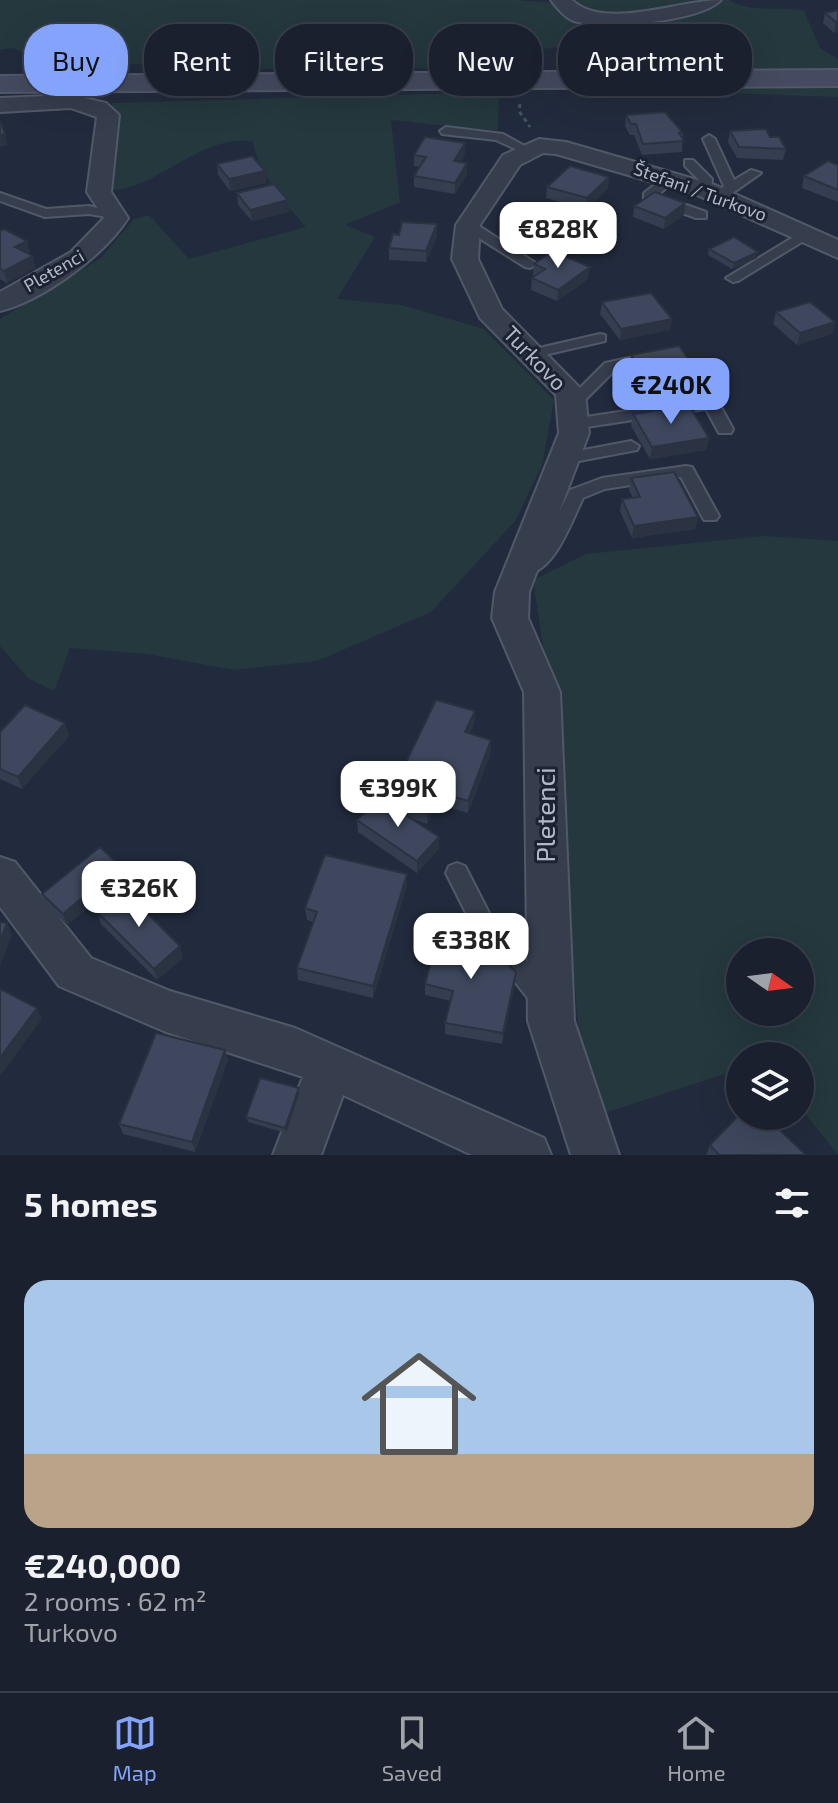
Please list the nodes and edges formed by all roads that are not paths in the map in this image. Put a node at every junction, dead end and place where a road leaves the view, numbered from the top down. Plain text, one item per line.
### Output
1 (561, 0) edge
2 (711, 0) edge
3 (838, 78) edge
4 (0, 84) edge
5 (0, 105) edge
6 (446, 131) dead end
7 (709, 139) dead end
8 (526, 150) junction
9 (593, 156) junction
10 (689, 163) dead end
11 (755, 173) dead end
12 (670, 179) junction
13 (602, 180) edge
14 (719, 191) junction
15 (0, 197) edge
16 (113, 214) junction
17 (701, 215) dead end
18 (468, 225) junction
19 (805, 234) junction
20 (838, 250) edge
21 (530, 264) dead end
22 (733, 278) dead end
23 (0, 303) edge
24 (600, 338) dead end
25 (531, 354) junction
26 (659, 356) edge
27 (572, 415) junction
28 (725, 429) dead end
29 (631, 446) dead end
30 (563, 459) junction
31 (710, 516) dead end
32 (520, 570) junction
33 (457, 873) dead end
34 (0, 875) edge
35 (550, 1008) junction
36 (330, 1068) junction
37 (297, 1155) edge
38 (527, 1155) edge
39 (595, 1155) edge

1 - 2 street
3 - 4 main road
5 - 16 street
6 - 8 lane
7 - 14 lane
8 - 9 street, Štefani / Turkovo
8 - 18 street
9 - 12 street, Štefani / Turkovo
9 - 13 lane
10 - 14 lane
11 - 14 lane
12 - 14 street, Štefani / Turkovo
12 - 17 lane
14 - 19 street, Štefani / Turkovo
15 - 16 lane
16 - 23 street, Pletenci
18 - 21 lane
18 - 25 street, Turkovo
19 - 20 street, Štefani / Turkovo
19 - 22 lane
24 - 25 lane
25 - 27 street, Turkovo
26 - 27 lane
27 - 28 lane
27 - 30 street
29 - 30 lane
30 - 32 street
31 - 32 lane
32 - 35 street, Pletenci
33 - 35 lane
34 - 36 street
35 - 39 street, Pletenci
36 - 37 street
36 - 38 street

